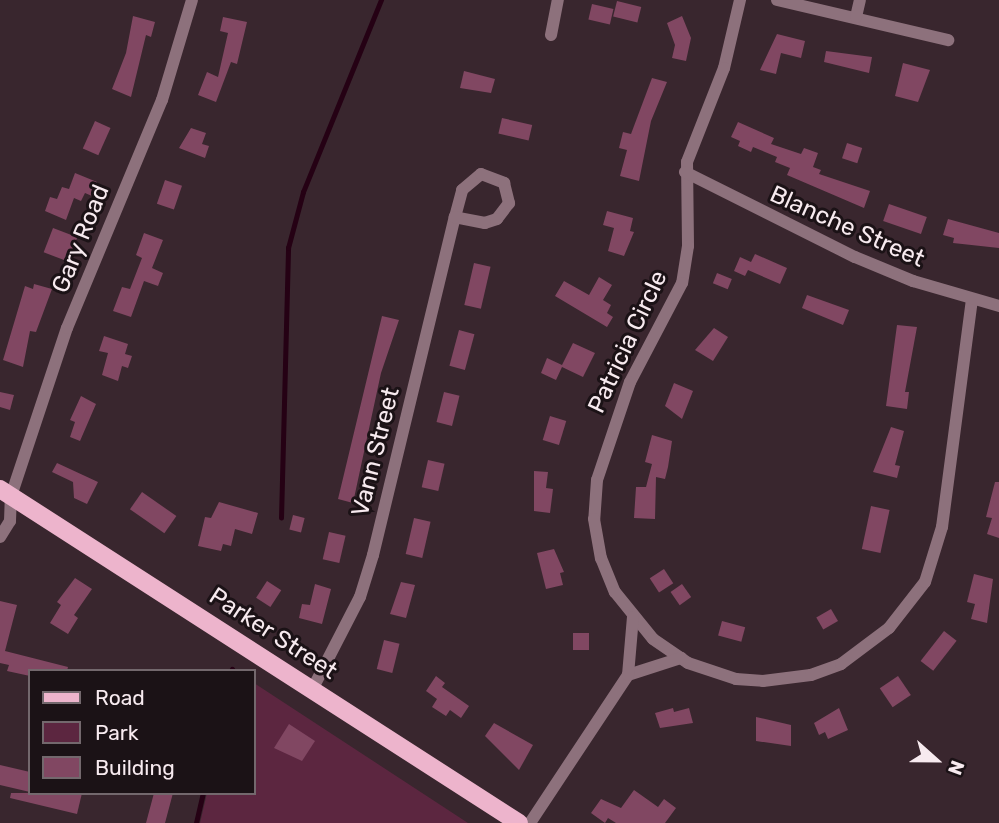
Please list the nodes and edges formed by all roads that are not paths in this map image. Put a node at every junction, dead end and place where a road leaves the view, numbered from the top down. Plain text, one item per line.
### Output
1 (192, 0) edge
2 (558, 0) edge
3 (740, 0) edge
4 (777, 0) edge
5 (860, 0) edge
6 (856, 17) junction
7 (551, 35) dead end
8 (948, 40) dead end
9 (685, 172) junction
10 (455, 217) junction
11 (972, 299) junction
12 (999, 306) edge
13 (4, 496) edge
14 (0, 537) edge
15 (633, 617) junction
16 (681, 658) junction
17 (628, 675) junction
18 (313, 688) junction
19 (519, 823) edge
20 (530, 823) edge

1 - 13 street, Gary Road
2 - 7 street
3 - 9 street, Patricia Circle
4 - 6 street
5 - 6 street
6 - 8 street
9 - 11 street, Blanche Street
9 - 15 street, Patricia Circle
10 - 10 street, Vann Street
10 - 18 street, Vann Street
11 - 12 street, Blanche Street
11 - 16 street, Patricia Circle
13 - 14 street, Gary Road
13 - 18 main road, Parker Street
15 - 16 street, Patricia Circle
15 - 17 street
16 - 17 street
17 - 20 street
18 - 19 main road, Parker Street

